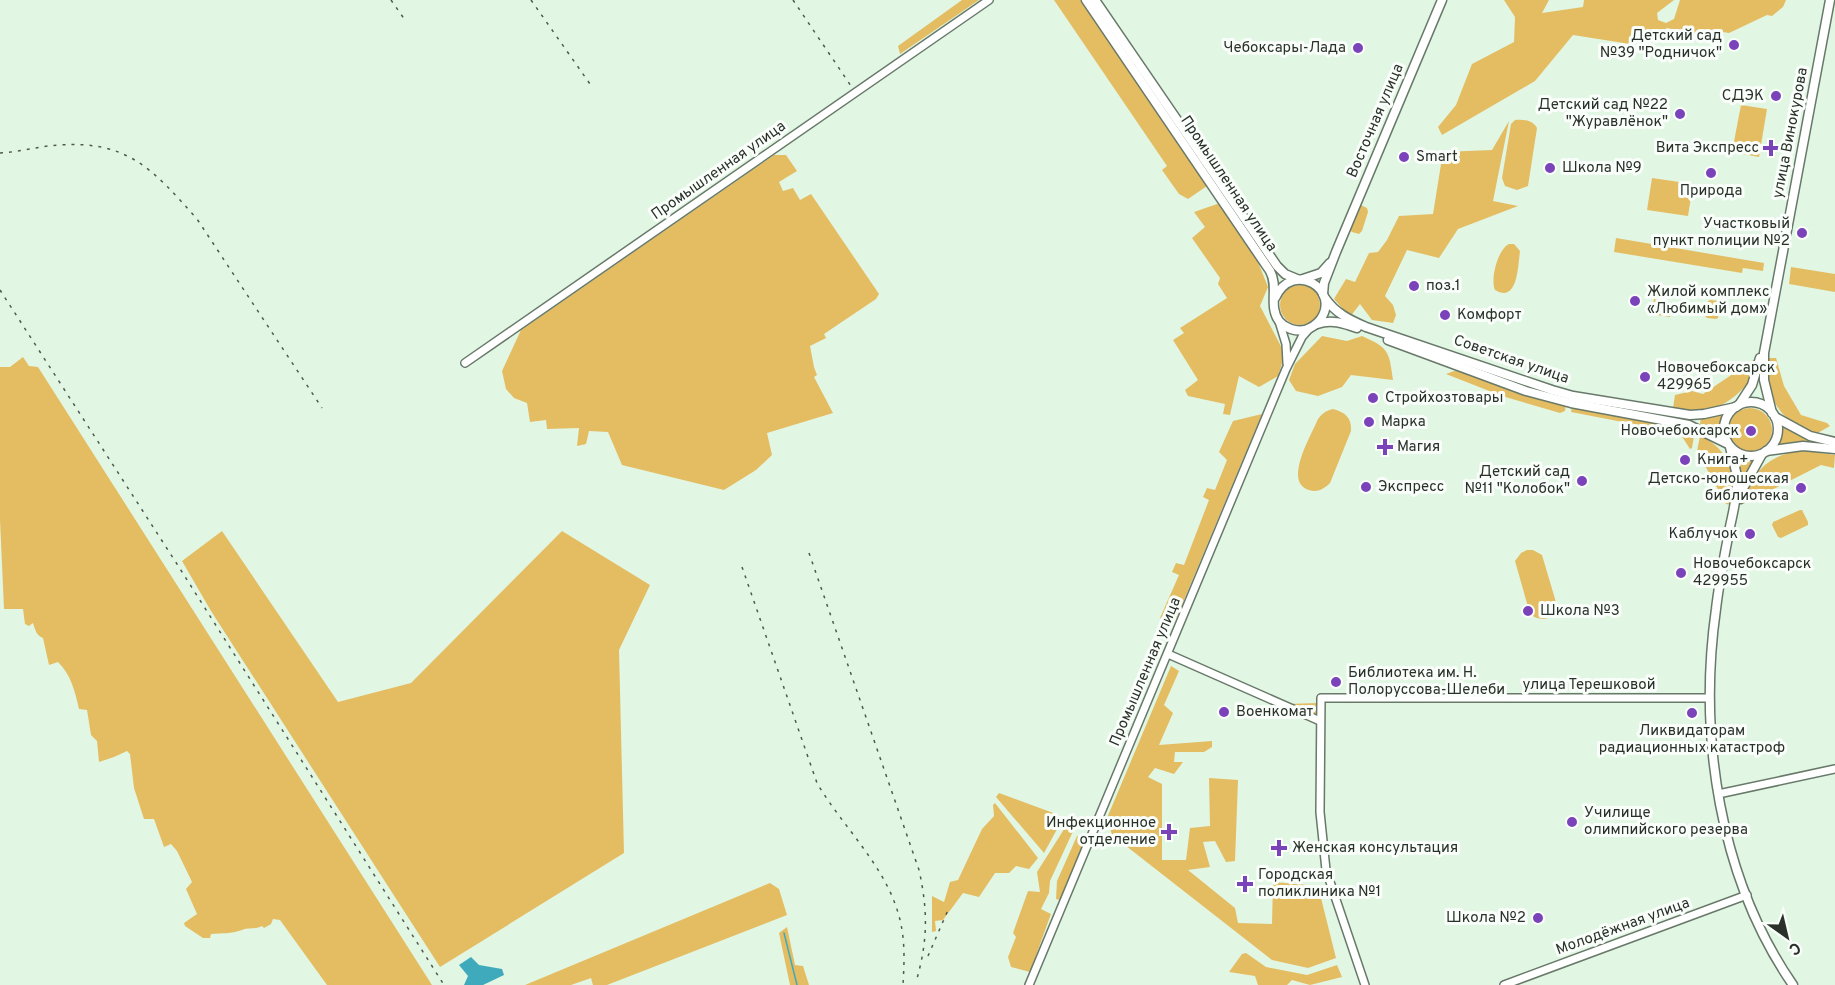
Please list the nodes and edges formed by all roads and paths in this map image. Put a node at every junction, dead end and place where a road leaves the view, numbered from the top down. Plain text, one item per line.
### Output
1 (989, 0) edge
2 (1086, 0) edge
3 (1095, 0) edge
4 (1442, 0) edge
5 (1825, 0) edge
6 (1830, 0) edge
7 (1117, 38) junction
8 (1803, 130) junction
9 (1216, 184) junction
10 (1790, 202) junction
11 (1336, 252) junction
12 (1300, 279) junction
13 (1324, 296) junction
14 (1275, 298) junction
15 (1277, 316) junction
16 (1313, 326) junction
17 (1366, 329) junction
18 (1384, 336) junction
19 (465, 363) dead end
20 (1286, 369) junction
21 (1737, 406) junction
22 (1773, 415) junction
23 (1835, 442) edge
24 (1729, 445) junction
25 (1835, 449) edge
26 (1764, 453) junction
27 (1168, 654) junction
28 (1712, 678) junction
29 (1711, 698) junction
30 (1320, 722) junction
31 (1835, 769) edge
32 (1721, 794) junction
33 (1749, 894) junction
34 (1782, 964) junction
35 (1029, 985) edge
36 (1365, 985) edge
37 (1504, 985) edge
38 (1793, 985) edge
39 (1799, 985) edge

1 - 19 street, Промышленная улица
2 - 7 main road, Промышленная улица
3 - 7 main road, Промышленная улица
4 - 11 main road, Восточная улица
5 - 8 main road, улица Винокурова
6 - 8 main road, улица Винокурова
7 - 9 main road, Промышленная улица
8 - 10 main road, улица Винокурова
9 - 12 main road, Промышленная улица
9 - 14 main road, Промышленная улица
10 - 21 main road, улица Винокурова
10 - 22 main road, улица Винокурова
11 - 12 main road, Восточная улица
11 - 13 main road, Восточная улица
12 - 13 main road
12 - 14 main road
13 - 16 main road
13 - 17 main road, Советская улица
14 - 15 main road
15 - 16 main road
15 - 20 street, Промышленная улица
16 - 17 main road, Советская улица
16 - 20 street, Промышленная улица
17 - 18 main road, Советская улица
18 - 21 main road, Советская улица
18 - 24 main road, Советская улица
20 - 27 street, Промышленная улица
21 - 22 main road
21 - 24 main road
22 - 23 main road
22 - 26 main road
24 - 26 main road
24 - 28 main road
25 - 26 main road
26 - 28 main road
27 - 30 street
27 - 35 street, Промышленная улица
28 - 29 main road
29 - 30 street, улица Терешковой
29 - 32 main road
30 - 36 street
31 - 32 street
32 - 33 main road
33 - 34 main road
33 - 37 street, Молодёжная улица
34 - 38 main road
34 - 39 main road

